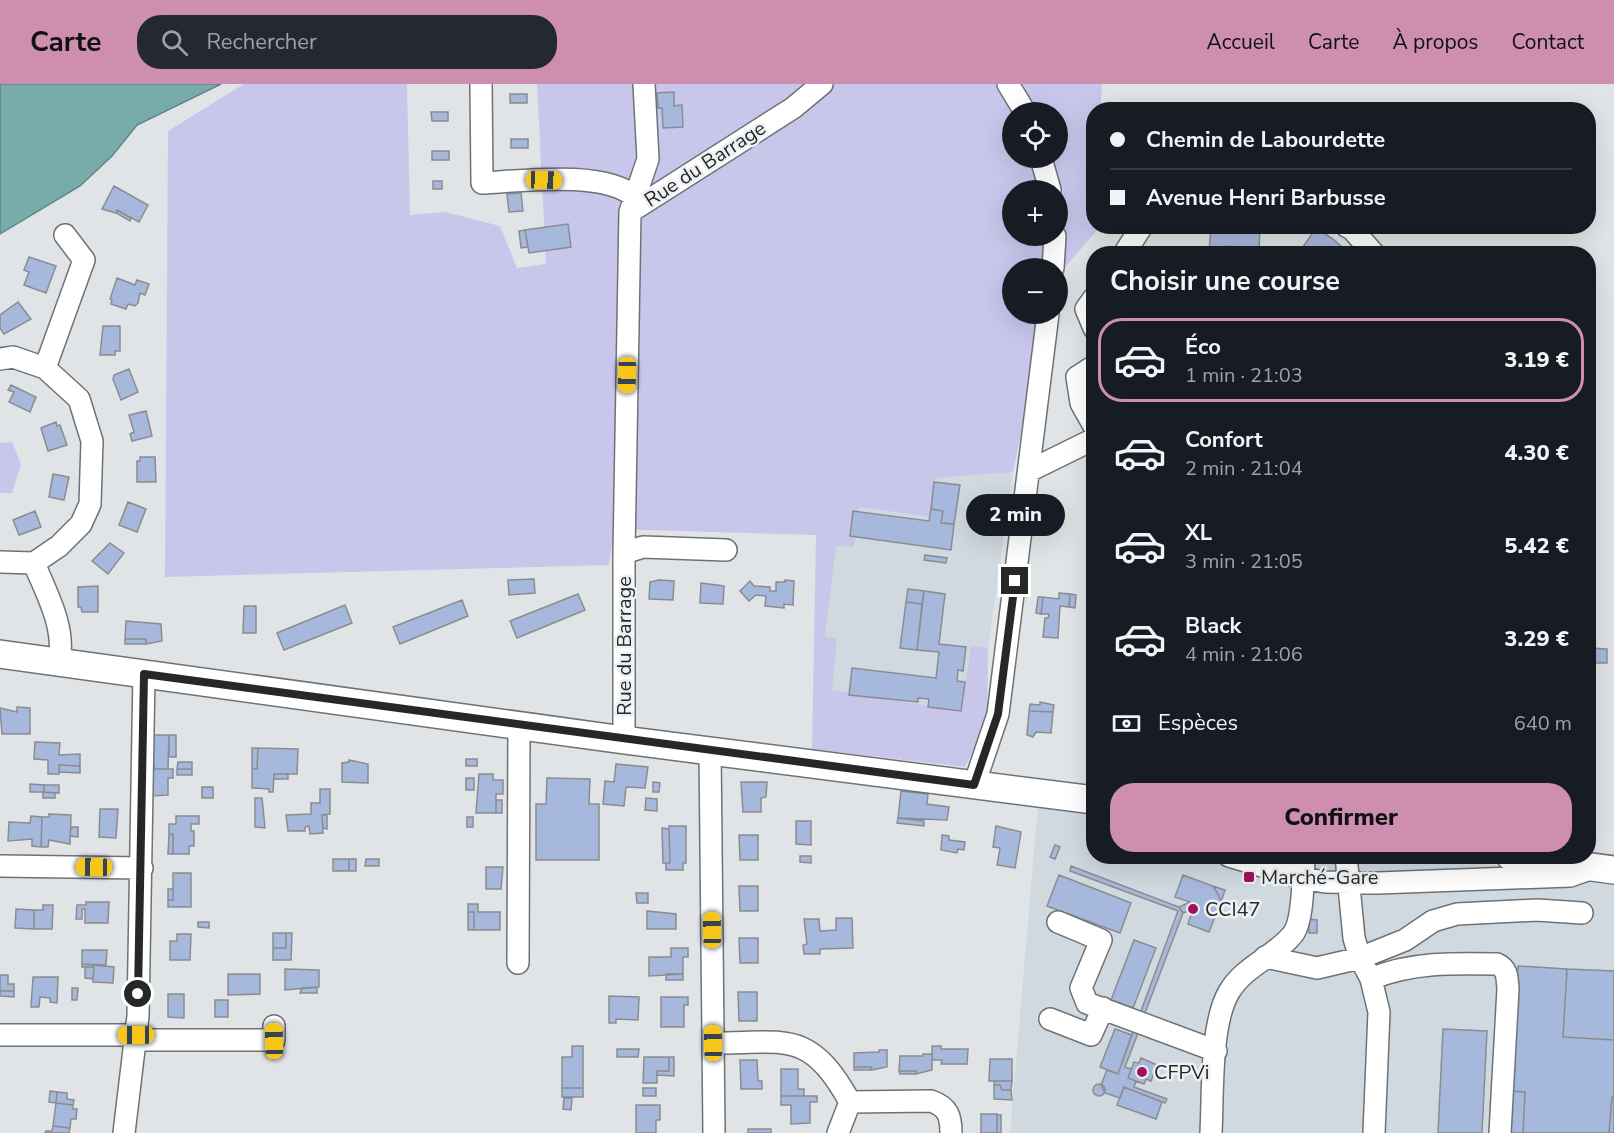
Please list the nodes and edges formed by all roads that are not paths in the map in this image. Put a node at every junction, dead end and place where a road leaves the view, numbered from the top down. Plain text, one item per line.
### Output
1 (481, 84) edge
2 (644, 84) edge
3 (822, 84) edge
4 (1008, 84) edge
5 (1019, 102) edge
6 (633, 204) junction
7 (1356, 234) edge
8 (65, 235) dead end
9 (1367, 246) edge
10 (1047, 324) edge
11 (0, 359) edge
12 (45, 368) junction
13 (1086, 371) edge
14 (1086, 411) edge
15 (1086, 443) edge
16 (1029, 471) junction
17 (726, 550) dead end
18 (624, 553) junction
19 (0, 562) edge
20 (34, 563) junction
21 (0, 654) edge
22 (59, 661) junction
23 (144, 674) junction
24 (519, 725) junction
25 (624, 740) junction
26 (710, 750) junction
27 (974, 785) junction
28 (1086, 799) edge
29 (1256, 864) edge
30 (1303, 864) edge
31 (1346, 864) edge
32 (1567, 864) edge
33 (0, 866) edge
34 (142, 868) junction
35 (1602, 869) edge
36 (1302, 878) junction
37 (1347, 883) junction
38 (1582, 913) dead end
39 (1058, 922) dead end
40 (1265, 957) junction
41 (1360, 958) junction
42 (518, 963) dead end
43 (1371, 979) junction
44 (1103, 1008) junction
45 (1050, 1019) dead end
46 (274, 1026) dead end
47 (0, 1035) edge
48 (135, 1038) junction
49 (713, 1043) junction
50 (1216, 1051) junction
51 (850, 1102) junction
52 (124, 1133) edge
53 (714, 1133) edge
54 (838, 1133) edge
55 (951, 1133) edge
56 (1211, 1133) edge
57 (1374, 1133) edge
58 (1500, 1133) edge

1 - 6 street
2 - 6 street
3 - 6 street, Rue du Barrage
4 - 5 street
6 - 18 street, Rue du Barrage
7 - 9 street
8 - 12 street
10 - 16 street
11 - 12 street
12 - 20 street
13 - 14 street
15 - 16 street
16 - 27 street
17 - 18 street, Rue du Barrage
18 - 25 street, Rue du Barrage
19 - 20 street
20 - 22 street
21 - 22 main road
22 - 23 main road
23 - 24 main road
23 - 34 street
24 - 25 main road
24 - 42 street
25 - 26 main road
26 - 27 main road
26 - 49 street
27 - 28 main road
29 - 36 street
30 - 36 street
31 - 37 street
32 - 35 main road
33 - 34 street
34 - 48 street
35 - 37 street
36 - 37 street
36 - 40 street
37 - 41 street
38 - 41 street
39 - 44 street
40 - 41 street
40 - 50 street
41 - 43 street
43 - 57 street
43 - 58 street
44 - 45 street
44 - 50 street
46 - 48 street
47 - 48 street
48 - 52 street
49 - 51 street
49 - 53 street
50 - 56 street
51 - 54 street
51 - 55 street

